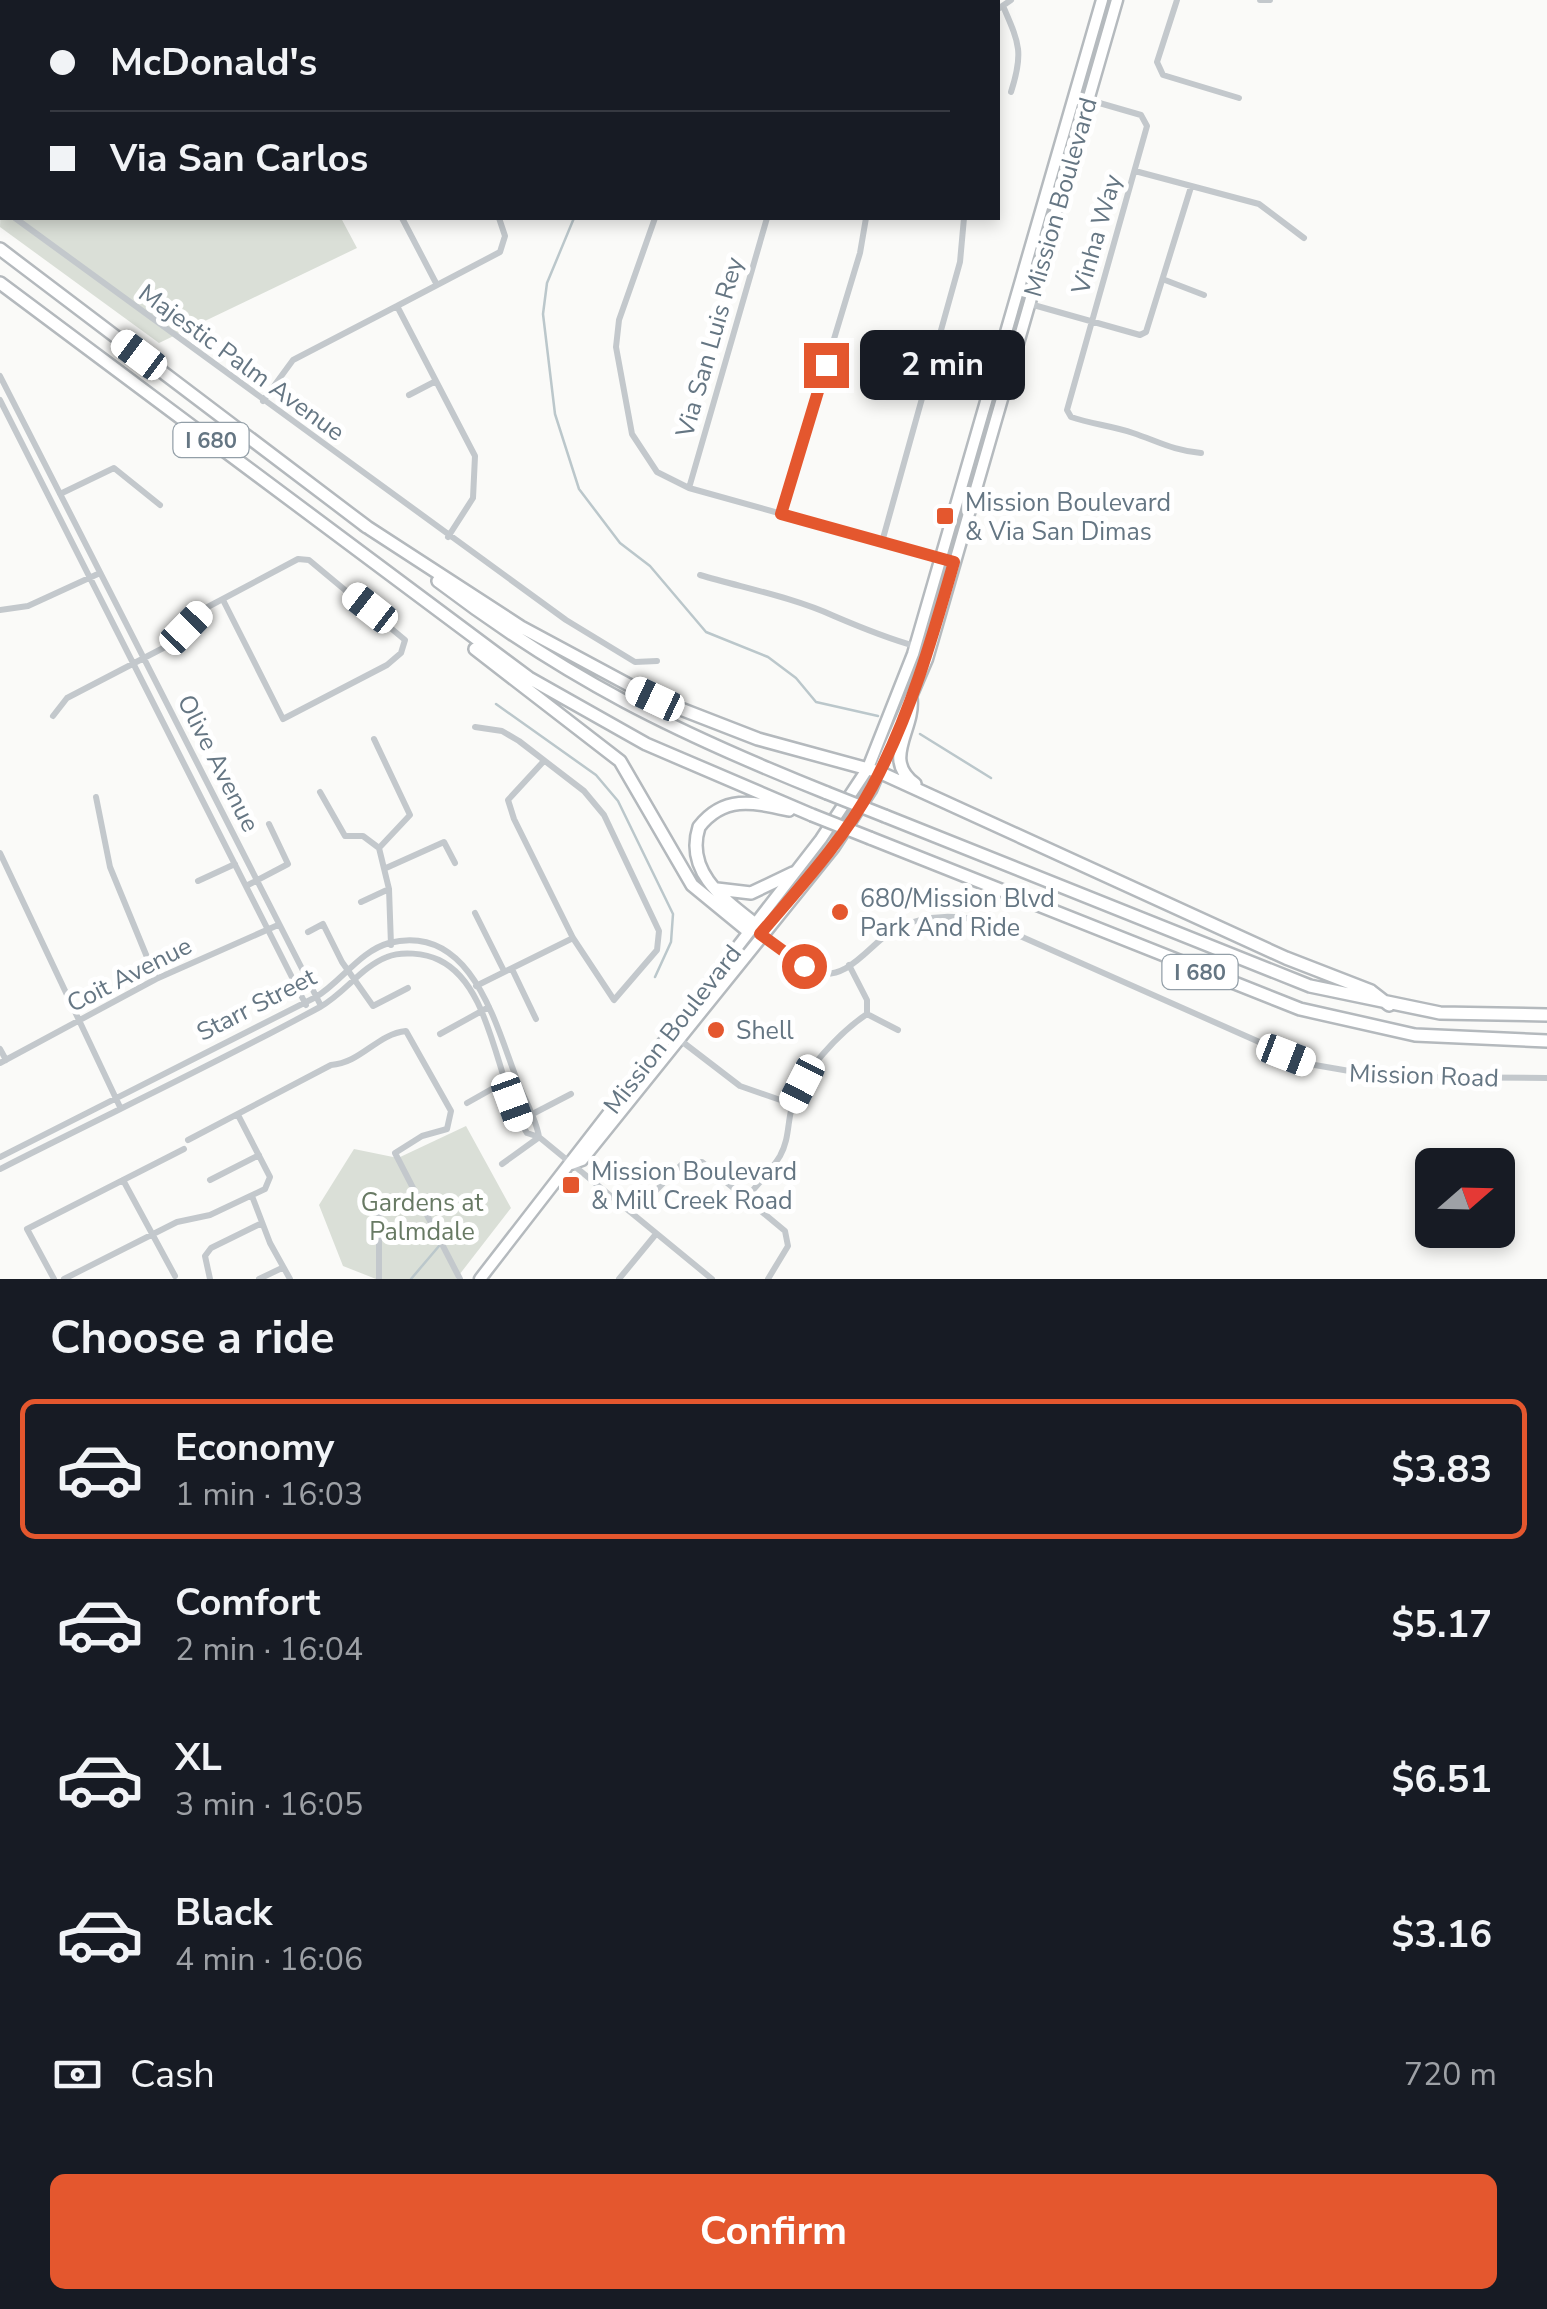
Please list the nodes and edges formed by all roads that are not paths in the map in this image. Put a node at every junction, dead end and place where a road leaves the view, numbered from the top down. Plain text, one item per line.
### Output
1 (1011, 0) edge
2 (1102, 0) edge
3 (1117, 0) edge
4 (1177, 0) edge
5 (1260, 0) edge
6 (1270, 0) edge
7 (1000, 8) edge
8 (1011, 92) dead end
9 (1239, 98) dead end
10 (1089, 100) junction
11 (1135, 172) junction
12 (1191, 187) junction
13 (18, 220) edge
14 (403, 220) edge
15 (500, 220) edge
16 (654, 220) edge
17 (766, 220) edge
18 (866, 220) edge
19 (964, 220) edge
20 (1304, 238) dead end
21 (0, 250) edge
22 (1165, 280) junction
23 (0, 283) edge
24 (437, 286) junction
25 (1204, 295) dead end
26 (1029, 304) junction
27 (397, 306) junction
28 (1092, 322) junction
29 (0, 376) edge
30 (436, 381) junction
31 (409, 395) dead end
32 (0, 400) edge
33 (263, 401) junction
34 (1201, 453) dead end
35 (689, 488) junction
36 (60, 494) junction
37 (50, 498) junction
38 (160, 504) dead end
39 (781, 514) junction
40 (364, 525) junction
41 (448, 537) junction
42 (882, 542) junction
43 (941, 559) junction
44 (954, 562) junction
45 (100, 573) junction
46 (700, 576) dead end
47 (90, 578) junction
48 (420, 599) junction
49 (223, 600) junction
50 (0, 610) edge
51 (915, 646) junction
52 (145, 660) junction
53 (657, 661) dead end
54 (135, 665) junction
55 (911, 698) junction
56 (53, 716) dead end
57 (476, 727) dead end
58 (374, 740) dead end
59 (543, 762) junction
60 (873, 770) junction
61 (320, 792) dead end
62 (931, 796) junction
63 (96, 797) dead end
64 (812, 815) junction
65 (268, 824) dead end
66 (379, 848) junction
67 (0, 853) edge
68 (455, 863) dead end
69 (235, 864) junction
70 (386, 868) junction
71 (793, 874) junction
72 (198, 881) dead end
73 (256, 882) junction
74 (246, 886) junction
75 (712, 888) junction
76 (389, 889) junction
77 (361, 902) dead end
78 (474, 914) dead end
79 (278, 924) junction
80 (268, 929) junction
81 (754, 929) junction
82 (308, 932) dead end
83 (573, 938) junction
84 (391, 942) junction
85 (392, 954) junction
86 (849, 965) junction
87 (508, 970) junction
88 (350, 972) junction
89 (156, 979) junction
90 (356, 979) junction
91 (478, 985) junction
92 (408, 988) dead end
93 (469, 991) junction
94 (316, 998) junction
95 (305, 1003) junction
96 (1389, 1004) junction
97 (320, 1006) junction
98 (490, 1007) junction
99 (310, 1012) junction
100 (480, 1012) junction
101 (867, 1014) junction
102 (1547, 1016) edge
103 (536, 1020) dead end
104 (80, 1021) junction
105 (898, 1030) dead end
106 (440, 1034) dead end
107 (680, 1040) junction
108 (1547, 1041) edge
109 (0, 1049) edge
110 (3, 1062) edge
111 (515, 1076) junction
112 (1547, 1078) edge
113 (505, 1082) junction
114 (571, 1094) dead end
115 (116, 1098) junction
116 (468, 1103) dead end
117 (792, 1104) junction
118 (120, 1107) junction
119 (531, 1114) junction
120 (238, 1115) junction
121 (519, 1122) junction
122 (539, 1137) junction
123 (188, 1140) dead end
124 (184, 1149) dead end
125 (258, 1155) junction
126 (0, 1157) edge
127 (502, 1164) dead end
128 (571, 1164) junction
129 (0, 1169) edge
130 (122, 1180) junction
131 (210, 1180) dead end
132 (252, 1196) junction
133 (746, 1198) junction
134 (418, 1200) junction
135 (633, 1214) junction
136 (262, 1223) junction
137 (656, 1234) junction
138 (151, 1235) junction
139 (282, 1268) junction
140 (175, 1276) dead end
141 (54, 1279) edge
142 (64, 1279) edge
143 (210, 1279) edge
144 (259, 1279) edge
145 (290, 1279) edge
146 (379, 1279) edge
147 (460, 1279) edge
148 (480, 1279) edge
149 (619, 1279) edge
150 (712, 1279) edge
151 (768, 1279) edge

1 - 7 street
2 - 43 main road, Mission Boulevard
3 - 10 main road, Mission Boulevard
4 - 9 street
5 - 6 street
7 - 8 street
10 - 11 street, Vinha Way
10 - 26 main road, Mission Boulevard
11 - 12 street
11 - 28 street, Vinha Way
12 - 20 street
12 - 22 street
13 - 33 street, Majestic Palm Avenue
14 - 24 street
15 - 24 street
16 - 35 street
17 - 35 street, Via San Luis Rey
18 - 39 street
19 - 42 street
21 - 40 highway, I 680
22 - 25 street
22 - 28 street
23 - 48 highway, I 680
24 - 27 street
26 - 28 street
26 - 44 main road, Mission Boulevard
27 - 30 street
27 - 33 street
28 - 34 street, Vinha Way
29 - 36 street, Olive Avenue
30 - 31 street
30 - 41 street
32 - 37 street, Olive Avenue
33 - 41 street, Majestic Palm Avenue
35 - 39 street
36 - 37 street
36 - 38 street
36 - 45 street, Olive Avenue
37 - 47 street, Olive Avenue
39 - 42 street
40 - 60 highway
40 - 96 highway, I 680, bridge
41 - 53 street, Majestic Palm Avenue
42 - 43 street
43 - 44 street
43 - 51 main road, Mission Boulevard
44 - 55 main road, Mission Boulevard
45 - 47 street
45 - 52 street, Olive Avenue
46 - 51 street
47 - 50 street
47 - 54 street, Olive Avenue
48 - 64 highway, I 680
48 - 81 highway
49 - 49 street
49 - 52 street
51 - 60 main road, Mission Boulevard
52 - 54 street
52 - 73 street, Olive Avenue
54 - 56 street
54 - 69 street, Olive Avenue
55 - 60 main road, Mission Boulevard
55 - 62 highway
57 - 59 street
58 - 66 street
59 - 83 street
59 - 83 street
60 - 62 highway
60 - 71 main road, Mission Boulevard
60 - 81 main road, Mission Boulevard
61 - 66 street
62 - 96 highway
63 - 89 street
64 - 75 highway
64 - 108 highway, I 680, bridge
65 - 73 street
66 - 70 street
67 - 104 street
68 - 70 street
69 - 72 street
69 - 74 street, Olive Avenue
70 - 76 street
71 - 75 highway
71 - 81 main road, Mission Boulevard
73 - 74 street
73 - 79 street, Olive Avenue
74 - 80 street, Olive Avenue
75 - 81 highway
76 - 77 street
76 - 84 street
78 - 87 street
79 - 80 street, Coit Avenue
79 - 94 street, Olive Avenue
80 - 89 street, Coit Avenue
80 - 95 street, Olive Avenue
81 - 86 street
81 - 107 main road, Mission Boulevard
81 - 128 main road, Mission Boulevard
82 - 88 street
83 - 87 street
84 - 85 street
84 - 88 street, Starr Street
84 - 91 street
85 - 90 street, Starr Street
85 - 93 street
86 - 101 street
86 - 112 street, Mission Road
87 - 91 street
87 - 103 street
88 - 90 street
88 - 94 street, Starr Street
89 - 104 street, Coit Avenue
90 - 92 street
90 - 97 street, Starr Street
91 - 93 street
91 - 98 street
93 - 100 street
94 - 95 street, Starr Street
94 - 97 street, Olive Avenue
95 - 99 street, Olive Avenue
95 - 115 street, Starr Street
96 - 102 highway, I 680
97 - 99 street, Starr Street
98 - 100 street
98 - 111 street
99 - 118 street, Starr Street
100 - 106 street
100 - 113 street
101 - 105 street
101 - 117 street
104 - 110 street, Coit Avenue
104 - 115 street
107 - 117 street
107 - 128 main road, Mission Boulevard
109 - 110 street
111 - 113 street
111 - 119 street
113 - 116 street
113 - 121 street
114 - 119 street
115 - 118 street
115 - 126 street, Starr Street
117 - 133 street
118 - 129 street, Starr Street
119 - 121 street
119 - 122 street
120 - 123 street
120 - 125 street
120 - 134 street
121 - 122 street
122 - 127 street
122 - 128 street
124 - 130 street
125 - 131 street
125 - 132 street
128 - 135 street
128 - 148 main road, Mission Boulevard
130 - 138 street
130 - 141 street
132 - 136 street
132 - 138 street
133 - 135 street
133 - 151 street
134 - 146 street
134 - 147 street
135 - 137 street
136 - 139 street
136 - 143 street
137 - 149 street
137 - 150 street
138 - 140 street
138 - 142 street
139 - 144 street
139 - 145 street

